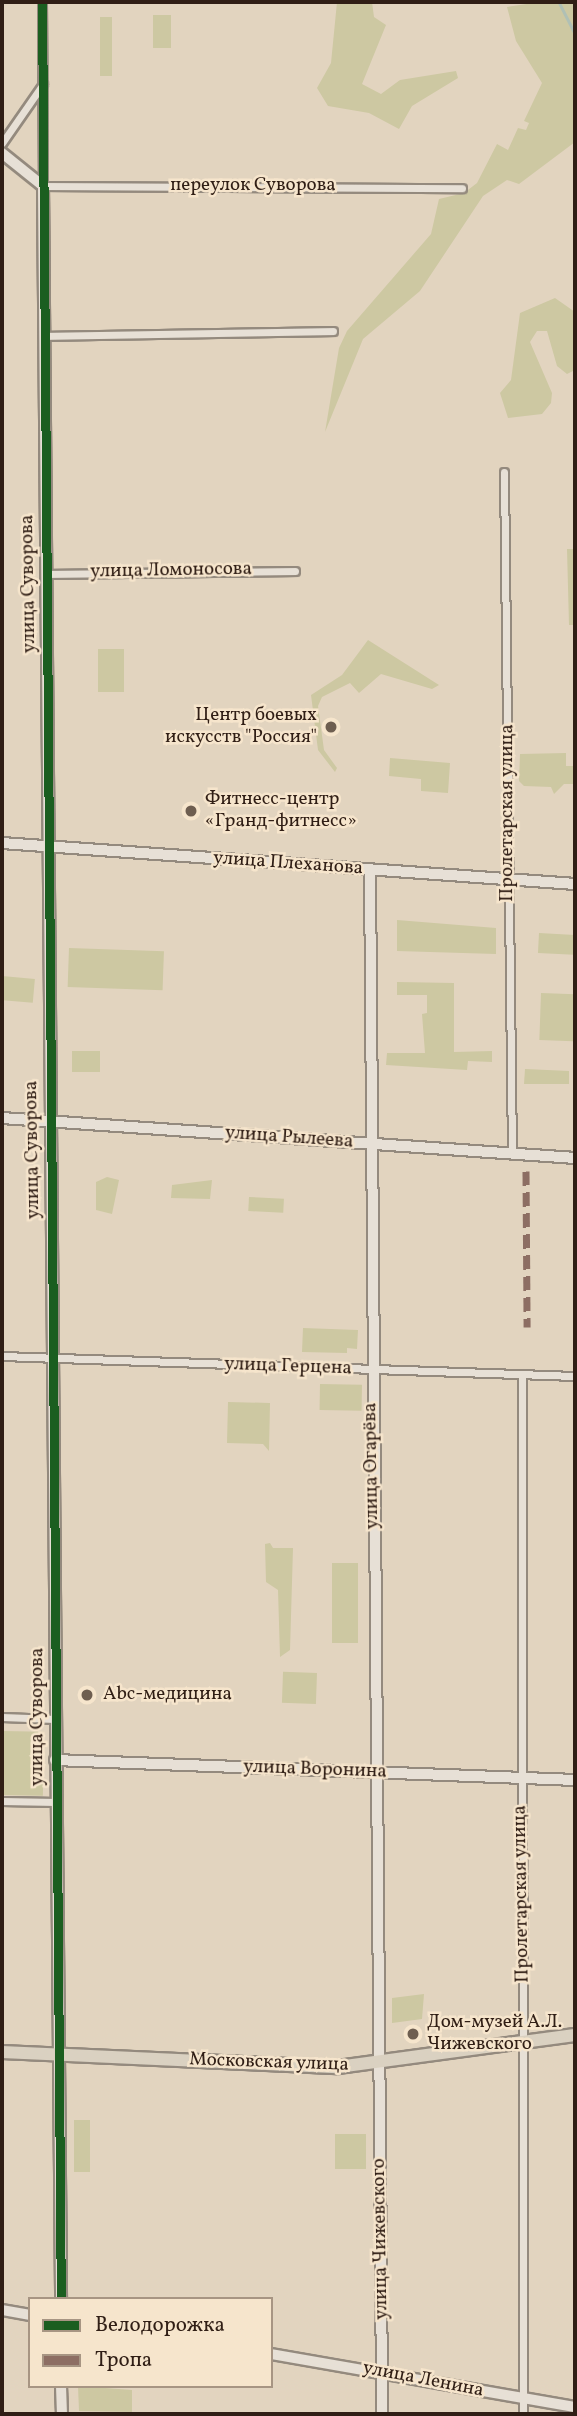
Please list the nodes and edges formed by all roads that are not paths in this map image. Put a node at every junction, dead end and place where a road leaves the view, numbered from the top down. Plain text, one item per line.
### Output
1 (43, 2) edge
2 (43, 84) junction
3 (2, 143) edge
4 (2, 153) edge
5 (43, 186) junction
6 (462, 188) dead end
7 (333, 331) dead end
8 (44, 335) junction
9 (504, 472) dead end
10 (295, 571) dead end
11 (47, 574) junction
12 (2, 843) edge
13 (50, 846) junction
14 (370, 869) junction
15 (508, 880) junction
16 (575, 884) edge
17 (2, 1118) edge
18 (50, 1122) junction
19 (371, 1143) junction
20 (512, 1153) junction
21 (575, 1158) edge
22 (2, 1356) edge
23 (52, 1359) junction
24 (371, 1370) junction
25 (522, 1375) junction
26 (575, 1376) edge
27 (2, 1717) edge
28 (55, 1719) junction
29 (55, 1760) junction
30 (376, 1772) junction
31 (523, 1778) junction
32 (575, 1780) edge
33 (2, 1801) edge
34 (56, 1802) junction
35 (575, 2035) edge
36 (525, 2042) junction
37 (2, 2052) edge
38 (58, 2055) junction
39 (378, 2063) junction
40 (61, 2297) edge
41 (2, 2310) edge
42 (28, 2315) edge
43 (273, 2354) edge
44 (382, 2372) junction
45 (61, 2388) edge
46 (523, 2399) junction
47 (575, 2407) edge
48 (62, 2414) edge
49 (382, 2414) edge
50 (523, 2414) edge

1 - 2 street, улица Суворова
2 - 3 street
2 - 5 street, улица Суворова
4 - 5 street
5 - 6 street, переулок Суворова
5 - 8 street, улица Суворова
7 - 8 street
8 - 11 street, улица Суворова
9 - 15 street, Пролетарская улица
10 - 11 street, улица Ломоносова
11 - 13 street, улица Суворова
12 - 13 main road, улица Плеханова
13 - 14 main road, улица Плеханова
13 - 18 street, улица Суворова
14 - 15 main road, улица Плеханова
14 - 19 street, улица Огарёва
15 - 16 main road, улица Плеханова
15 - 20 street, Пролетарская улица
17 - 18 main road, улица Рылеева
18 - 19 main road, улица Рылеева
18 - 23 street, улица Суворова
19 - 20 main road, улица Рылеева
19 - 24 street, улица Огарёва
20 - 21 main road, улица Рылеева
22 - 23 street, улица Герцена
23 - 24 street, улица Герцена
23 - 28 street, улица Суворова
24 - 25 street, улица Герцена
24 - 30 street, улица Огарёва
25 - 26 street, улица Герцена
25 - 31 street, Пролетарская улица
27 - 28 street
28 - 29 street, улица Суворова
29 - 30 street, улица Воронина
29 - 34 street, улица Суворова
30 - 31 street, улица Воронина
30 - 39 street, улица Огарёва
31 - 32 street, улица Воронина
31 - 36 street, Пролетарская улица
33 - 34 street
34 - 38 street, улица Суворова
35 - 36 main road, Московская улица
36 - 39 main road, Московская улица
36 - 46 street, Пролетарская улица
37 - 38 main road, Московская улица
38 - 39 main road, Московская улица
38 - 40 street, улица Суворова
39 - 44 street, улица Чижевского
41 - 42 main road
43 - 44 main road, улица Ленина
44 - 46 main road, улица Ленина
44 - 49 street, улица Чижевского
45 - 48 street
46 - 47 main road, улица Ленина
46 - 50 street, Пролетарская улица

